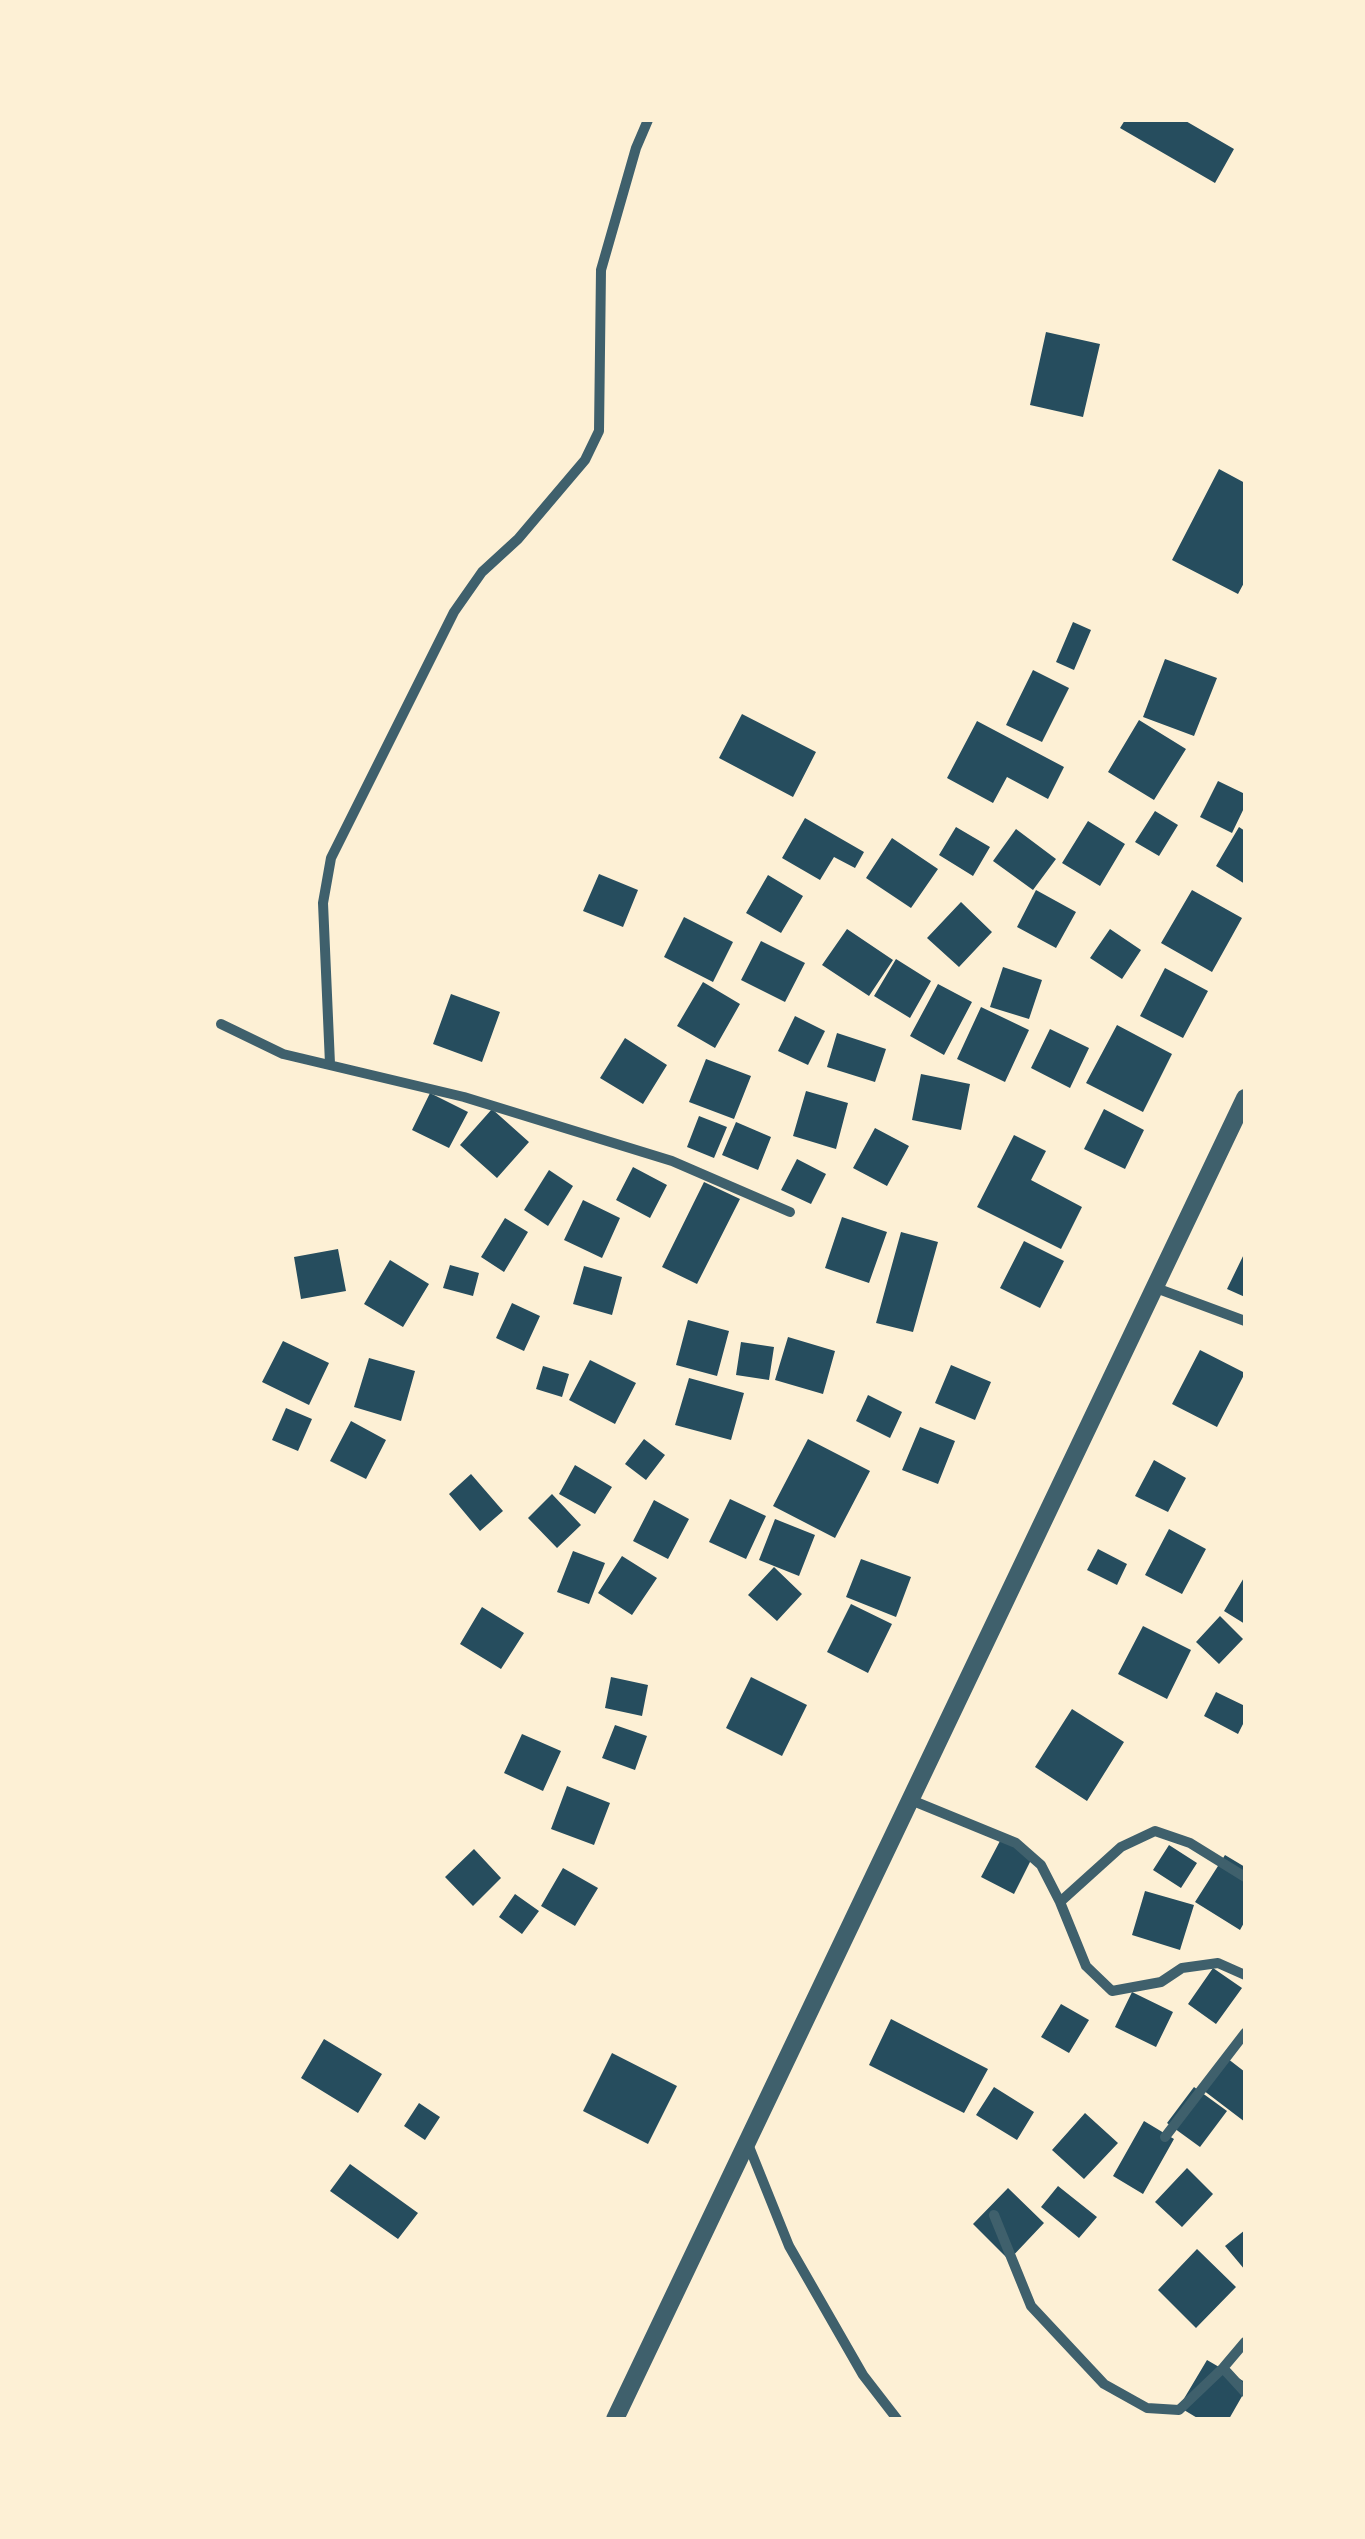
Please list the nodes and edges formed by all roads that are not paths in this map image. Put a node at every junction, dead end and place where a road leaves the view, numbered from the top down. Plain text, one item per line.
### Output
1 (648, 120) edge
2 (221, 1024) dead end
3 (330, 1064) junction
4 (1245, 1098) edge
5 (790, 1212) dead end
6 (1156, 1288) junction
7 (1245, 1321) edge
8 (911, 1800) junction
9 (1245, 1878) edge
10 (1060, 1902) junction
11 (1245, 1974) edge
12 (1245, 2033) edge
13 (1166, 2137) dead end
14 (747, 2142) junction
15 (994, 2215) dead end
16 (1245, 2342) edge
17 (1223, 2368) junction
18 (1245, 2392) edge
19 (616, 2419) edge
20 (897, 2419) edge

1 - 3 street
2 - 3 street
3 - 5 street
4 - 6 street
6 - 7 street
6 - 8 street
8 - 10 street
8 - 14 street
9 - 10 street
10 - 11 street
12 - 13 street
14 - 19 street
14 - 20 street
15 - 17 street
16 - 17 street
17 - 18 street

